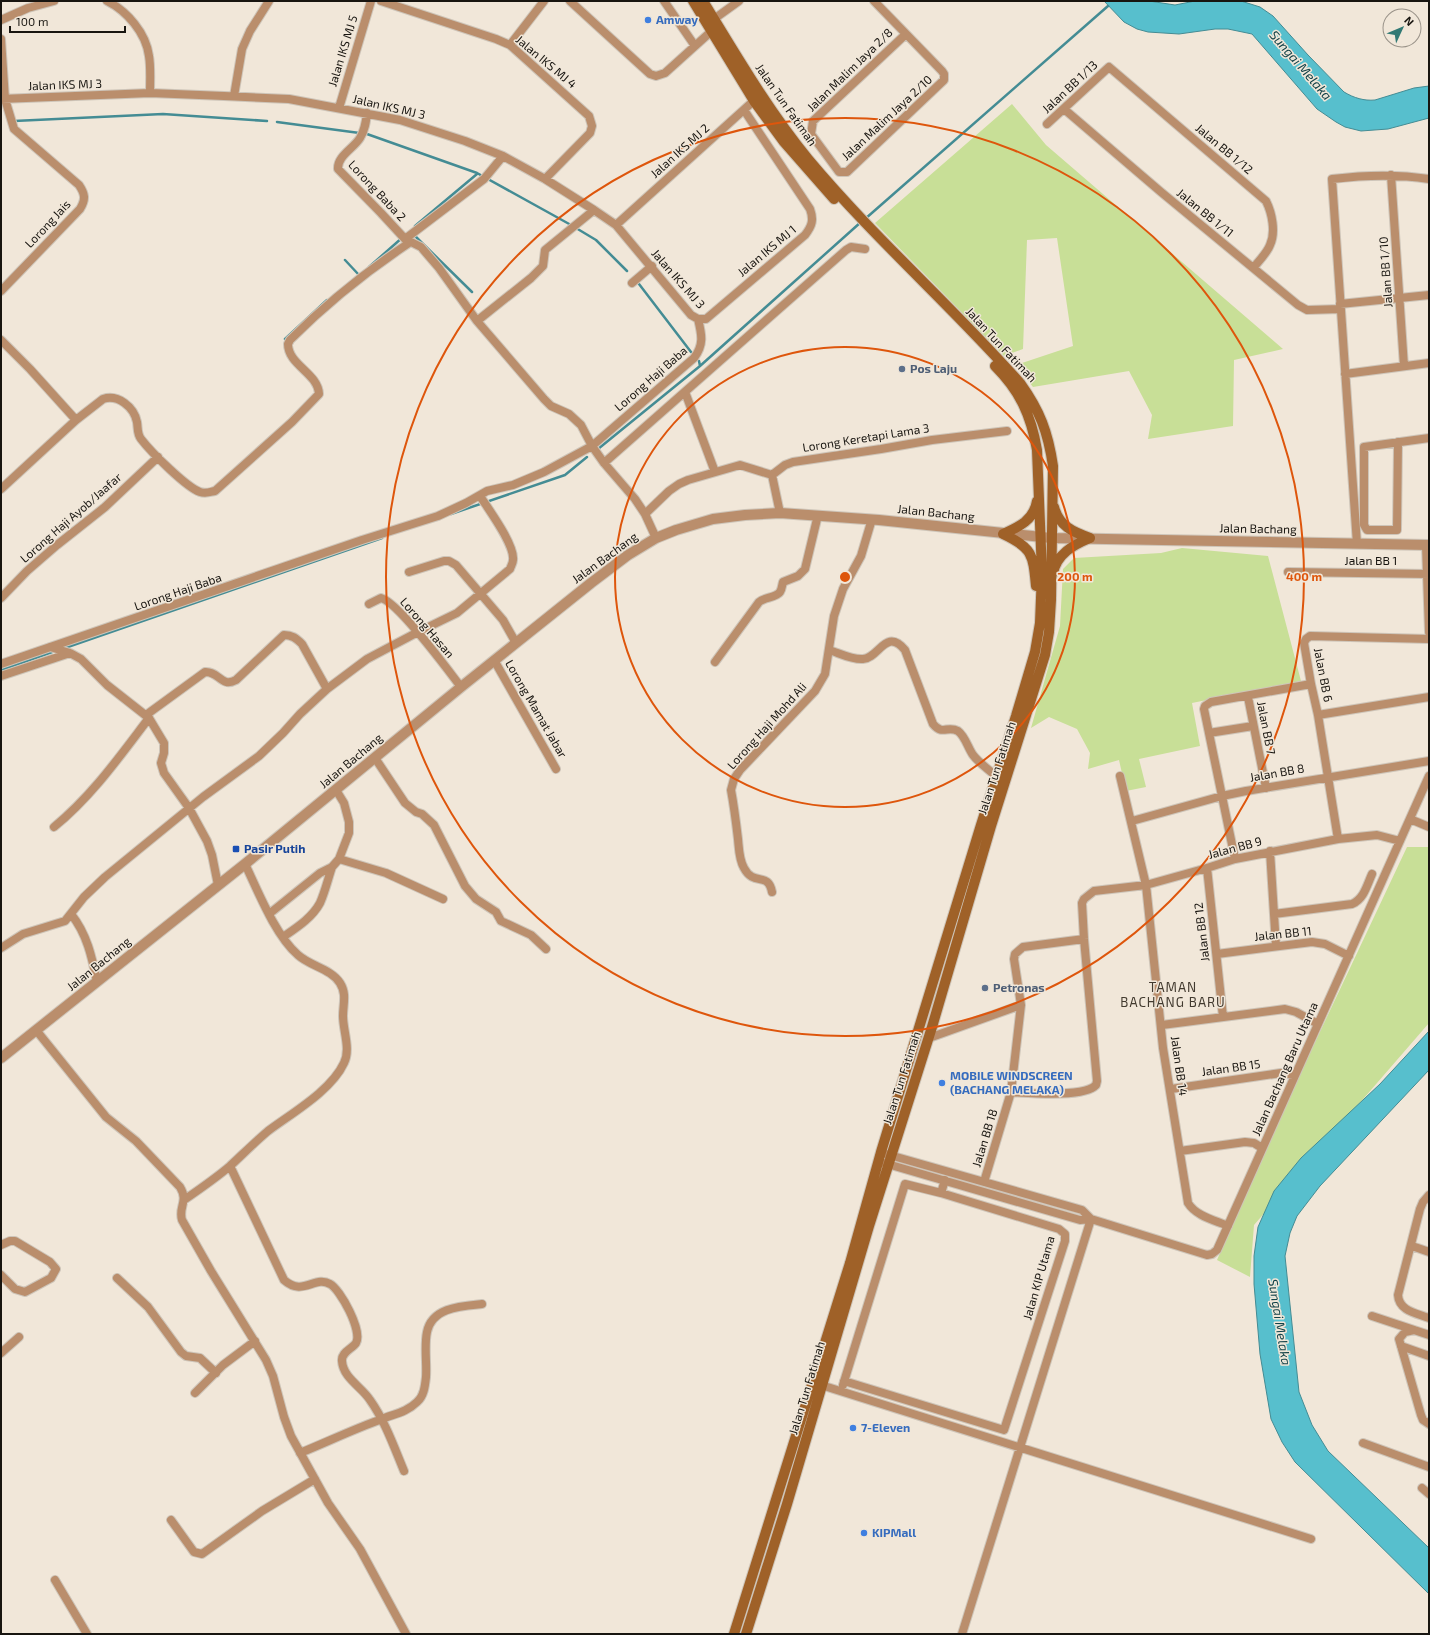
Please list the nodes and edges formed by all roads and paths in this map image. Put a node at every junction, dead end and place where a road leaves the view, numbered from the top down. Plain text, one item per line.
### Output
1 (54, 1) edge
2 (107, 1) edge
3 (269, 1) edge
4 (371, 1) edge
5 (380, 1) edge
6 (544, 1) edge
7 (570, 1) edge
8 (664, 1) edge
9 (693, 1) edge
10 (703, 1) edge
11 (739, 1) edge
12 (874, 1) edge
13 (728, 4) edge
14 (1, 20) edge
15 (714, 25) junction
16 (906, 34) junction
17 (1, 39) edge
18 (510, 45) junction
19 (695, 46) junction
20 (1109, 67) joint
21 (150, 93) junction
22 (234, 96) junction
23 (757, 98) junction
24 (3, 99) edge
25 (338, 108) junction
26 (1064, 109) junction
27 (744, 110) junction
28 (367, 113) junction
29 (1047, 124) dead end
30 (503, 156) junction
31 (842, 173) joint
32 (1391, 176) junction
33 (545, 179) junction
34 (1429, 179) edge
35 (594, 210) junction
36 (616, 226) junction
37 (868, 230) junction
38 (407, 241) junction
39 (865, 249) dead end
40 (652, 266) junction
41 (1253, 268) junction
42 (632, 283) dead end
43 (1, 291) edge
44 (1429, 295) edge
45 (1400, 297) junction
46 (1341, 307) junction
47 (702, 319) junction
48 (476, 321) junction
49 (1, 340) edge
50 (1429, 363) edge
51 (1404, 366) junction
52 (1345, 374) junction
53 (685, 392) junction
54 (76, 420) junction
55 (1007, 431) dead end
56 (1429, 438) edge
57 (1398, 442) junction
58 (592, 446) junction
59 (158, 457) junction
60 (604, 463) junction
61 (715, 472) junction
62 (772, 475) junction
63 (1053, 487) junction
64 (1, 489) edge
65 (1039, 492) junction
66 (481, 497) junction
67 (645, 514) junction
68 (780, 514) junction
69 (818, 515) junction
70 (872, 520) junction
71 (1003, 534) junction
72 (656, 538) junction
73 (1046, 538) junction
74 (1090, 538) junction
75 (1357, 544) junction
76 (1427, 545) edge
77 (410, 572) dead end
78 (1288, 572) dead end
79 (1428, 574) edge
80 (1052, 584) junction
81 (481, 594) junction
82 (1, 598) edge
83 (369, 604) dead end
84 (1041, 608) junction
85 (418, 632) junction
86 (1429, 632) edge
87 (1429, 639) edge
88 (516, 644) junction
89 (53, 648) junction
90 (829, 650) junction
91 (69, 652) junction
92 (494, 660) junction
93 (715, 662) dead end
94 (1, 664) edge
95 (1, 676) edge
96 (1311, 684) junction
97 (461, 687) junction
98 (327, 689) junction
99 (1248, 697) junction
100 (1429, 697) edge
101 (1318, 715) junction
102 (148, 716) junction
103 (1253, 726) junction
104 (1209, 733) junction
105 (375, 758) junction
106 (1429, 760) edge
107 (556, 769) dead end
108 (996, 776) junction
109 (1120, 776) dead end
110 (1329, 776) junction
111 (1429, 776) edge
112 (1266, 788) junction
113 (336, 790) junction
114 (1222, 796) junction
115 (189, 808) junction
116 (1410, 819) junction
117 (1132, 821) junction
118 (1429, 826) edge
119 (54, 827) dead end
120 (1338, 839) junction
121 (1400, 842) junction
122 (1270, 851) junction
123 (339, 859) junction
124 (1235, 859) junction
125 (246, 864) junction
126 (332, 867) junction
127 (1207, 868) junction
128 (1372, 874) dead end
129 (218, 885) junction
130 (1146, 885) junction
131 (772, 892) dead end
132 (443, 899) dead end
133 (72, 914) junction
134 (269, 914) junction
135 (1274, 914) junction
136 (283, 937) junction
137 (1084, 939) junction
138 (1276, 946) junction
139 (1, 948) edge
140 (546, 950) dead end
141 (1217, 954) junction
142 (1349, 956) junction
143 (97, 982) junction
144 (1021, 1006) junction
145 (1223, 1016) junction
146 (1318, 1024) junction
147 (1162, 1025) junction
148 (36, 1030) junction
149 (929, 1038) junction
150 (1, 1058) edge
151 (1295, 1075) junction
152 (1171, 1089) junction
153 (1011, 1092) junction
154 (1262, 1148) junction
155 (1180, 1151) junction
156 (885, 1158) junction
157 (230, 1166) junction
158 (945, 1180) junction
159 (984, 1182) junction
160 (941, 1192) junction
161 (1429, 1195) edge
162 (184, 1200) junction
163 (1091, 1219) junction
164 (1228, 1226) junction
165 (1, 1246) edge
166 (1412, 1246) junction
167 (1429, 1252) edge
168 (1, 1275) edge
169 (117, 1278) dead end
170 (482, 1304) dead end
171 (1372, 1316) dead end
172 (1429, 1318) edge
173 (1414, 1330) junction
174 (1429, 1335) edge
175 (20, 1337) dead end
176 (256, 1341) junction
177 (1401, 1346) junction
178 (1, 1353) edge
179 (1429, 1356) edge
180 (216, 1373) junction
181 (844, 1380) junction
182 (821, 1385) junction
183 (841, 1391) junction
184 (195, 1393) dead end
185 (382, 1419) junction
186 (1429, 1424) edge
187 (1363, 1443) dead end
188 (1020, 1447) junction
189 (300, 1454) junction
190 (1429, 1467) edge
191 (404, 1471) dead end
192 (315, 1479) junction
193 (1422, 1488) dead end
194 (1429, 1494) edge
195 (171, 1520) dead end
196 (1311, 1539) dead end
197 (55, 1580) dead end
198 (87, 1634) edge
199 (406, 1634) edge
200 (734, 1634) edge
201 (746, 1634) edge
202 (962, 1634) edge

1 - 14 street
2 - 21 street
3 - 22 street
4 - 25 street, Jalan IKS MJ 5
5 - 18 street, Jalan IKS MJ 4
6 - 18 street
7 - 19 street
8 - 19 street
9 - 15 main road, Jalan Tun Fatimah
10 - 15 main road, Jalan Tun Fatimah
11 - 13 street
12 - 16 street
13 - 15 street
15 - 19 street
15 - 23 main road, Jalan Tun Fatimah
16 - 31 street, Jalan Malim Jaya 2/8
16 - 31 street, Jalan Malim Jaya 2/10
17 - 24 street, Lorong Jais
18 - 33 street, Jalan IKS MJ 4
20 - 26 street, Jalan BB 1/13
20 - 41 street, Jalan BB 1/12
21 - 22 street, Jalan IKS MJ 3
21 - 24 street, Jalan IKS MJ 3
22 - 25 street, Jalan IKS MJ 3
23 - 27 street, Jalan IKS MJ 2
23 - 37 main road, Jalan Tun Fatimah
24 - 43 street, Lorong Jais
25 - 28 street, Jalan IKS MJ 3
26 - 29 street, Jalan BB 1/13
26 - 41 street, Jalan BB 1/11
27 - 36 street, Jalan IKS MJ 2
27 - 47 street, Jalan IKS MJ 1
28 - 30 street, Jalan IKS MJ 3
28 - 38 street, Lorong Baba 2
30 - 33 street, Jalan IKS MJ 3
30 - 38 street
32 - 34 street
32 - 45 street, Jalan BB 1/10
32 - 46 street
33 - 35 street, Jalan IKS MJ 3
35 - 36 street, Jalan IKS MJ 3
35 - 48 street
36 - 40 street, Jalan IKS MJ 3
37 - 63 main road, Jalan Tun Fatimah
37 - 65 main road, Jalan Tun Fatimah
38 - 48 street
38 - 59 street
39 - 53 street
40 - 42 street
40 - 47 street, Jalan IKS MJ 3
41 - 46 street, Jalan BB 1/11
44 - 45 street, Jalan BB 1/11
45 - 46 street, Jalan BB 1/11
45 - 51 street, Jalan BB 1/10
46 - 52 street
47 - 58 street, Lorong Haji Baba
48 - 58 street
49 - 54 street
50 - 51 street
51 - 52 street
52 - 75 street
53 - 60 street
53 - 61 street
54 - 59 street
54 - 64 street
55 - 62 street, Lorong Keretapi Lama 3
56 - 57 street
57 - 57 street
58 - 60 street
58 - 66 street, Lorong Haji Baba
59 - 82 street, Lorong Haji Ayob/Jaafar
60 - 67 street
61 - 62 street
61 - 67 street
62 - 68 street
63 - 73 main road, Jalan Tun Fatimah
63 - 74 main road
65 - 71 main road
65 - 73 main road, Jalan Tun Fatimah
66 - 81 street
66 - 89 street, Lorong Haji Baba
67 - 72 street
68 - 69 street, Jalan Bachang
68 - 72 street, Jalan Bachang
69 - 70 street, Jalan Bachang
69 - 93 street
70 - 71 street, Jalan Bachang
70 - 90 street, Lorong Haji Mohd Ali
71 - 73 street, Jalan Bachang
71 - 84 main road
72 - 88 street, Jalan Bachang
73 - 74 street, Jalan Bachang
73 - 80 main road, Jalan Tun Fatimah
73 - 84 main road, Jalan Tun Fatimah
74 - 75 street, Jalan Bachang
74 - 80 main road
75 - 76 street, Jalan Bachang
76 - 79 street
77 - 81 street
78 - 79 street, Jalan BB 1
79 - 86 street
80 - 149 main road, Jalan Tun Fatimah
81 - 85 street
81 - 88 street
83 - 85 street, Lorong Hasan
84 - 108 main road, Jalan Tun Fatimah
85 - 97 street, Lorong Hasan
85 - 98 street
87 - 96 street, Jalan BB 6
88 - 92 street, Jalan Bachang
89 - 91 street
89 - 94 street, Lorong Haji Baba
90 - 108 street
90 - 131 street, Lorong Haji Mohd Ali
91 - 95 street
91 - 102 street
92 - 97 street, Jalan Bachang
92 - 107 street, Lorong Mamat Jabar
96 - 99 street
96 - 101 street, Jalan BB 6
97 - 105 street, Jalan Bachang
98 - 102 street
98 - 115 street
99 - 103 street, Jalan BB 7
99 - 104 street
100 - 101 street
101 - 110 street, Jalan BB 6
102 - 115 street
102 - 119 street
103 - 104 street
103 - 112 street, Jalan BB 7
104 - 114 street
105 - 113 street, Jalan Bachang
105 - 140 street
106 - 110 street, Jalan BB 8
108 - 156 main road, Jalan Tun Fatimah
109 - 117 street, Jalan BB 14
110 - 112 street, Jalan BB 8
110 - 120 street, Jalan BB 6
111 - 116 street, Jalan Bachang Baru Utama
112 - 114 street, Jalan BB 8
113 - 123 street
113 - 125 street, Jalan Bachang
114 - 117 street, Jalan BB 8
114 - 124 street
115 - 129 street
115 - 133 street
116 - 118 street
116 - 121 street, Jalan Bachang Baru Utama
117 - 130 street, Jalan BB 14
120 - 121 street, Jalan BB 9
120 - 122 street, Jalan BB 9
121 - 142 street, Jalan Bachang Baru Utama
122 - 124 street, Jalan BB 9
122 - 135 street
123 - 126 street
123 - 132 street
124 - 127 street, Jalan BB 9
125 - 129 street, Jalan Bachang
125 - 134 street
126 - 134 street
126 - 136 street
127 - 130 street, Jalan BB 9
127 - 141 street, Jalan BB 12
128 - 135 street
129 - 143 street, Jalan Bachang
130 - 137 street, Jalan BB 9
130 - 147 street, Jalan BB 14
133 - 139 street
133 - 143 street
134 - 136 street
135 - 138 street
136 - 157 street
137 - 144 street, Jalan BB 18
137 - 153 street
138 - 141 street, Jalan BB 11
138 - 142 street, Jalan BB 11
141 - 145 street, Jalan BB 12
142 - 146 street, Jalan Bachang Baru Utama
143 - 148 street, Jalan Bachang
144 - 149 street
144 - 153 street, Jalan BB 18
145 - 146 street
145 - 147 street
146 - 151 street, Jalan Bachang Baru Utama
147 - 152 street, Jalan BB 14
148 - 150 street, Jalan Bachang
148 - 162 street
149 - 156 main road, Jalan Tun Fatimah
151 - 152 street, Jalan BB 15
151 - 154 street, Jalan Bachang Baru Utama
152 - 155 street, Jalan BB 14
153 - 159 street, Jalan BB 18
154 - 155 street
154 - 164 street, Jalan Bachang Baru Utama
155 - 164 street, Jalan BB 14
156 - 158 street
156 - 159 street
156 - 182 main road, Jalan Tun Fatimah
156 - 200 main road, Jalan Tun Fatimah
157 - 162 street
157 - 185 street
158 - 160 street
158 - 163 street
159 - 163 street
160 - 181 street, Jalan KIP Utama
160 - 181 street, Jalan KIP Utama
161 - 166 street
162 - 176 street
163 - 164 street, Jalan Bachang Baru Utama
163 - 188 street
165 - 168 street
166 - 167 street
166 - 172 street
169 - 180 street
170 - 185 street
171 - 173 street
173 - 174 street
173 - 177 street
175 - 178 street
176 - 180 street
176 - 189 street
177 - 179 street
177 - 186 street
180 - 184 street
181 - 183 street, Jalan KIP Utama
182 - 183 street
182 - 201 main road, Jalan Tun Fatimah
183 - 188 street
185 - 189 street
185 - 191 street
187 - 190 street
188 - 196 street
188 - 202 street
189 - 192 street
192 - 195 street
192 - 199 street
193 - 194 street
197 - 198 street

